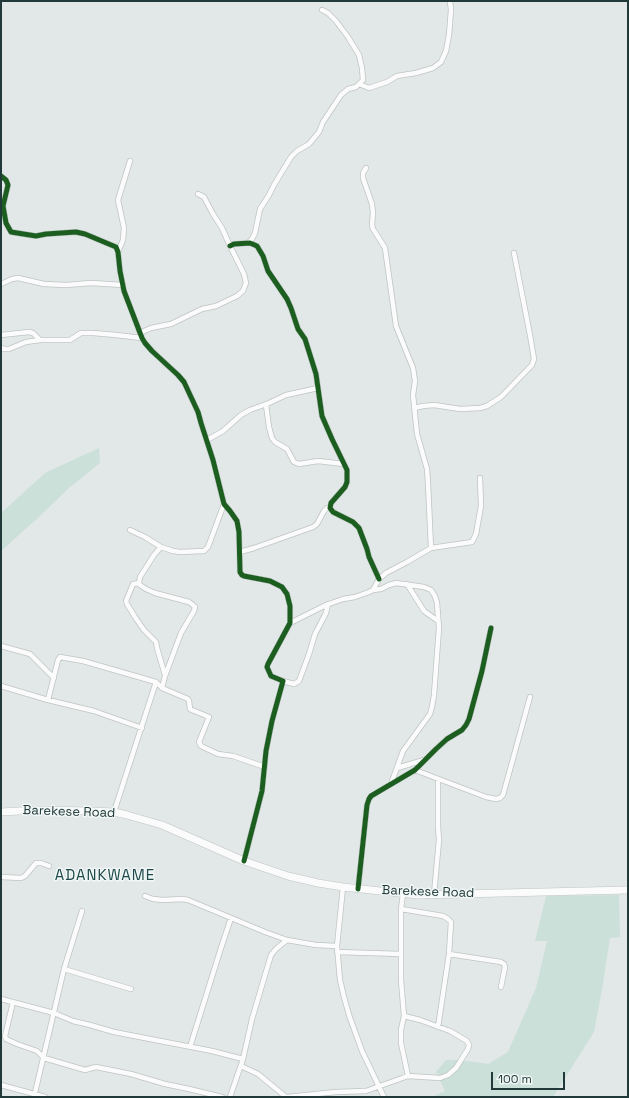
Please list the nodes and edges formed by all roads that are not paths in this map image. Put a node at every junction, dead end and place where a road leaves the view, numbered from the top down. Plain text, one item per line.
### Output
1 (450, 1) edge
2 (322, 10) dead end
3 (359, 84) junction
4 (130, 161) dead end
5 (366, 168) dead end
6 (1, 176) edge
7 (198, 194) dead end
8 (248, 243) junction
9 (230, 246) junction
10 (118, 252) junction
11 (514, 253) dead end
12 (1, 284) edge
13 (123, 285) junction
14 (1, 335) edge
15 (141, 335) junction
16 (40, 340) junction
17 (1, 348) edge
18 (318, 388) junction
19 (266, 404) junction
20 (414, 408) junction
21 (207, 440) junction
22 (344, 464) junction
23 (480, 478) dead end
24 (224, 504) junction
25 (330, 508) junction
26 (130, 530) dead end
27 (161, 547) junction
28 (431, 548) junction
29 (240, 552) junction
30 (379, 579) junction
31 (139, 583) junction
32 (407, 584) junction
33 (373, 590) junction
34 (328, 604) junction
35 (438, 621) junction
36 (290, 623) junction
37 (491, 628) dead end
38 (1, 646) edge
39 (165, 676) junction
40 (54, 678) junction
41 (283, 681) junction
42 (156, 682) junction
43 (1, 686) edge
44 (162, 688) junction
45 (530, 697) dead end
46 (48, 700) junction
47 (142, 728) junction
48 (424, 760) junction
49 (265, 767) junction
50 (397, 768) junction
51 (415, 770) junction
52 (438, 779) junction
53 (391, 784) junction
54 (1, 812) edge
55 (114, 812) junction
56 (244, 861) junction
57 (49, 866) dead end
58 (1, 877) edge
59 (343, 887) junction
60 (358, 889) junction
61 (628, 890) edge
62 (403, 894) junction
63 (434, 894) junction
64 (145, 896) dead end
65 (402, 908) junction
66 (82, 911) dead end
67 (231, 918) junction
68 (287, 940) junction
69 (337, 949) junction
70 (401, 954) junction
71 (449, 954) junction
72 (64, 970) junction
73 (501, 987) dead end
74 (131, 989) dead end
75 (1, 999) edge
76 (13, 1002) junction
77 (54, 1013) junction
78 (404, 1016) junction
79 (438, 1027) junction
80 (190, 1047) junction
81 (44, 1058) junction
82 (243, 1059) junction
83 (241, 1066) junction
84 (408, 1076) junction
85 (1, 1085) edge
86 (379, 1086) junction
87 (35, 1096) edge
88 (45, 1097) edge
89 (222, 1097) edge
90 (230, 1097) edge
91 (287, 1097) edge
92 (384, 1097) edge

1 - 3 street
2 - 3 street
3 - 8 street
4 - 10 street
5 - 20 street
6 - 10 street
7 - 9 street
8 - 9 street
8 - 18 street
9 - 15 street
10 - 13 street
11 - 20 street
12 - 13 street
13 - 15 street
14 - 16 street
15 - 16 street
15 - 21 street
16 - 17 street
18 - 19 street
18 - 22 street
19 - 21 street
19 - 22 street
20 - 28 street
21 - 24 street
22 - 25 street
23 - 28 street
24 - 27 street
24 - 29 street
25 - 29 street
25 - 30 street
26 - 27 street
27 - 31 street
28 - 30 street
29 - 36 street
30 - 33 street
31 - 39 street
31 - 39 street
32 - 33 street
32 - 35 street
32 - 35 street
33 - 34 street
34 - 36 street
34 - 41 street
35 - 50 street
36 - 41 street
37 - 48 street
38 - 40 street
39 - 44 street
40 - 42 street
40 - 46 street
41 - 49 street
42 - 44 street
42 - 47 street
43 - 46 street
44 - 49 street
45 - 52 street
46 - 47 street
47 - 55 street
48 - 50 street
48 - 51 street
49 - 56 street
50 - 53 street
51 - 52 street
51 - 53 street
52 - 63 street
53 - 60 street
54 - 55 main road, Barekese Road
55 - 56 main road, Barekese Road
56 - 59 main road, Barekese Road
57 - 58 street
59 - 60 main road, Barekese Road
59 - 69 street
60 - 62 main road, Barekese Road
61 - 63 main road, Barekese Road
62 - 63 main road, Barekese Road
62 - 65 street
64 - 67 street
65 - 70 street
65 - 71 street
66 - 72 street
67 - 68 street
67 - 80 street
68 - 69 street
68 - 82 street
69 - 70 street
69 - 86 street
70 - 78 street
71 - 73 street
71 - 79 street
72 - 74 street
72 - 77 street
75 - 76 street
76 - 77 street
76 - 81 street
77 - 80 street
77 - 81 street
78 - 79 street
78 - 84 street
79 - 84 street
80 - 82 street
81 - 87 street
81 - 89 street
82 - 83 street
83 - 90 street
83 - 91 street
84 - 86 street
85 - 87 street
86 - 91 street
86 - 92 street
87 - 88 street

